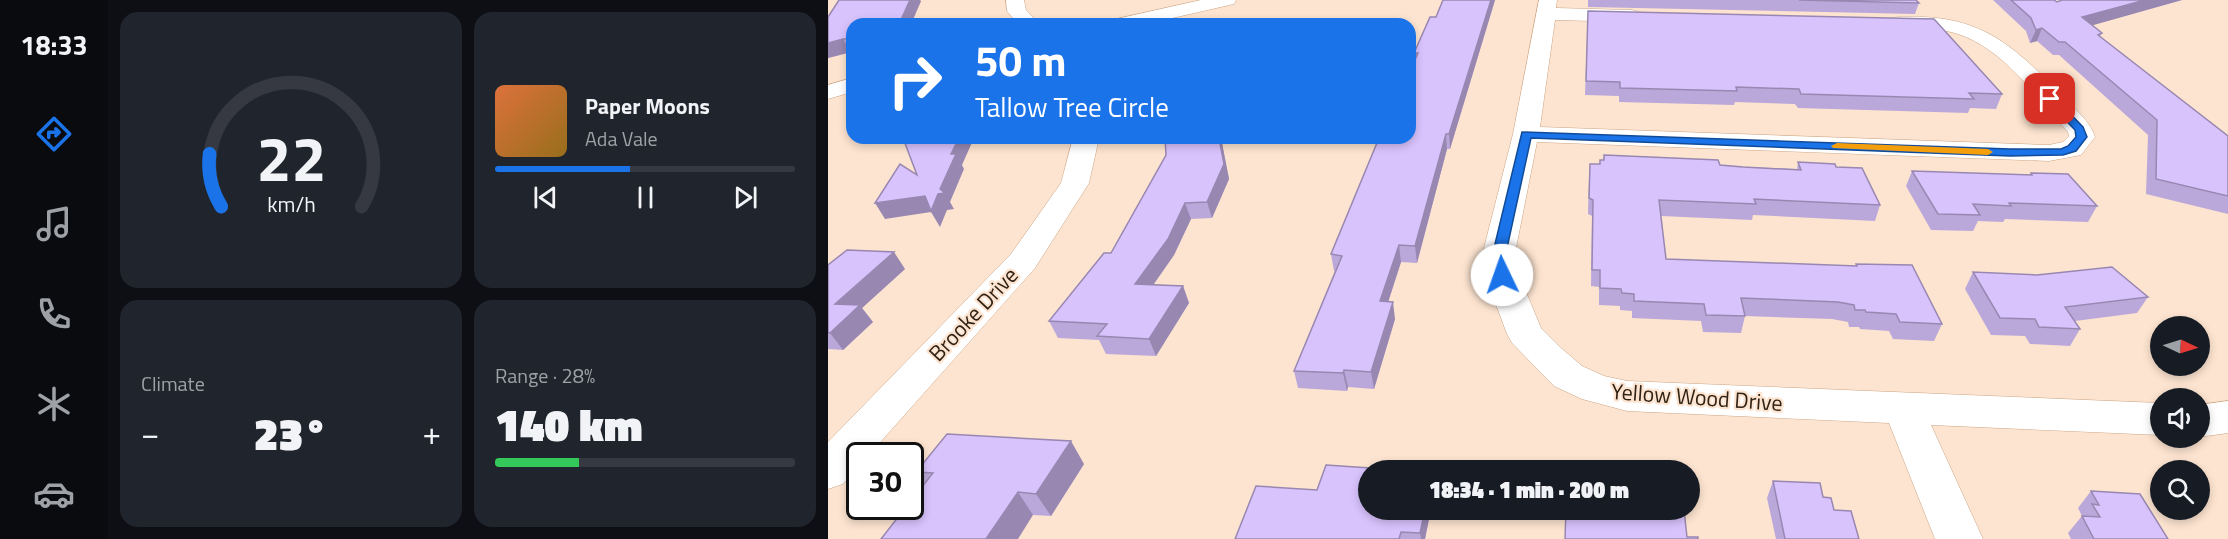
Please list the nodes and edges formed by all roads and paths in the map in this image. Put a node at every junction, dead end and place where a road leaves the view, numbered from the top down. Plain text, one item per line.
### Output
1 (1015, 0) edge
2 (1227, 0) edge
3 (1547, 7) edge
4 (1654, 16) edge
5 (1023, 18) edge
6 (1146, 18) edge
7 (1869, 22) edge
8 (846, 87) edge
9 (828, 92) edge
10 (1526, 135) junction
11 (1085, 144) edge
12 (1904, 409) junction
13 (2228, 417) edge
14 (2150, 419) edge
15 (2210, 421) edge
16 (828, 471) edge
17 (1959, 539) edge

1 - 5 street
2 - 6 street
3 - 4 street
3 - 10 street, Yellow Wood Drive
7 - 10 street
8 - 9 street
10 - 12 street, Yellow Wood Drive
11 - 16 street, Brooke Drive
12 - 14 street, Yellow Wood Drive
12 - 17 street
13 - 15 street

